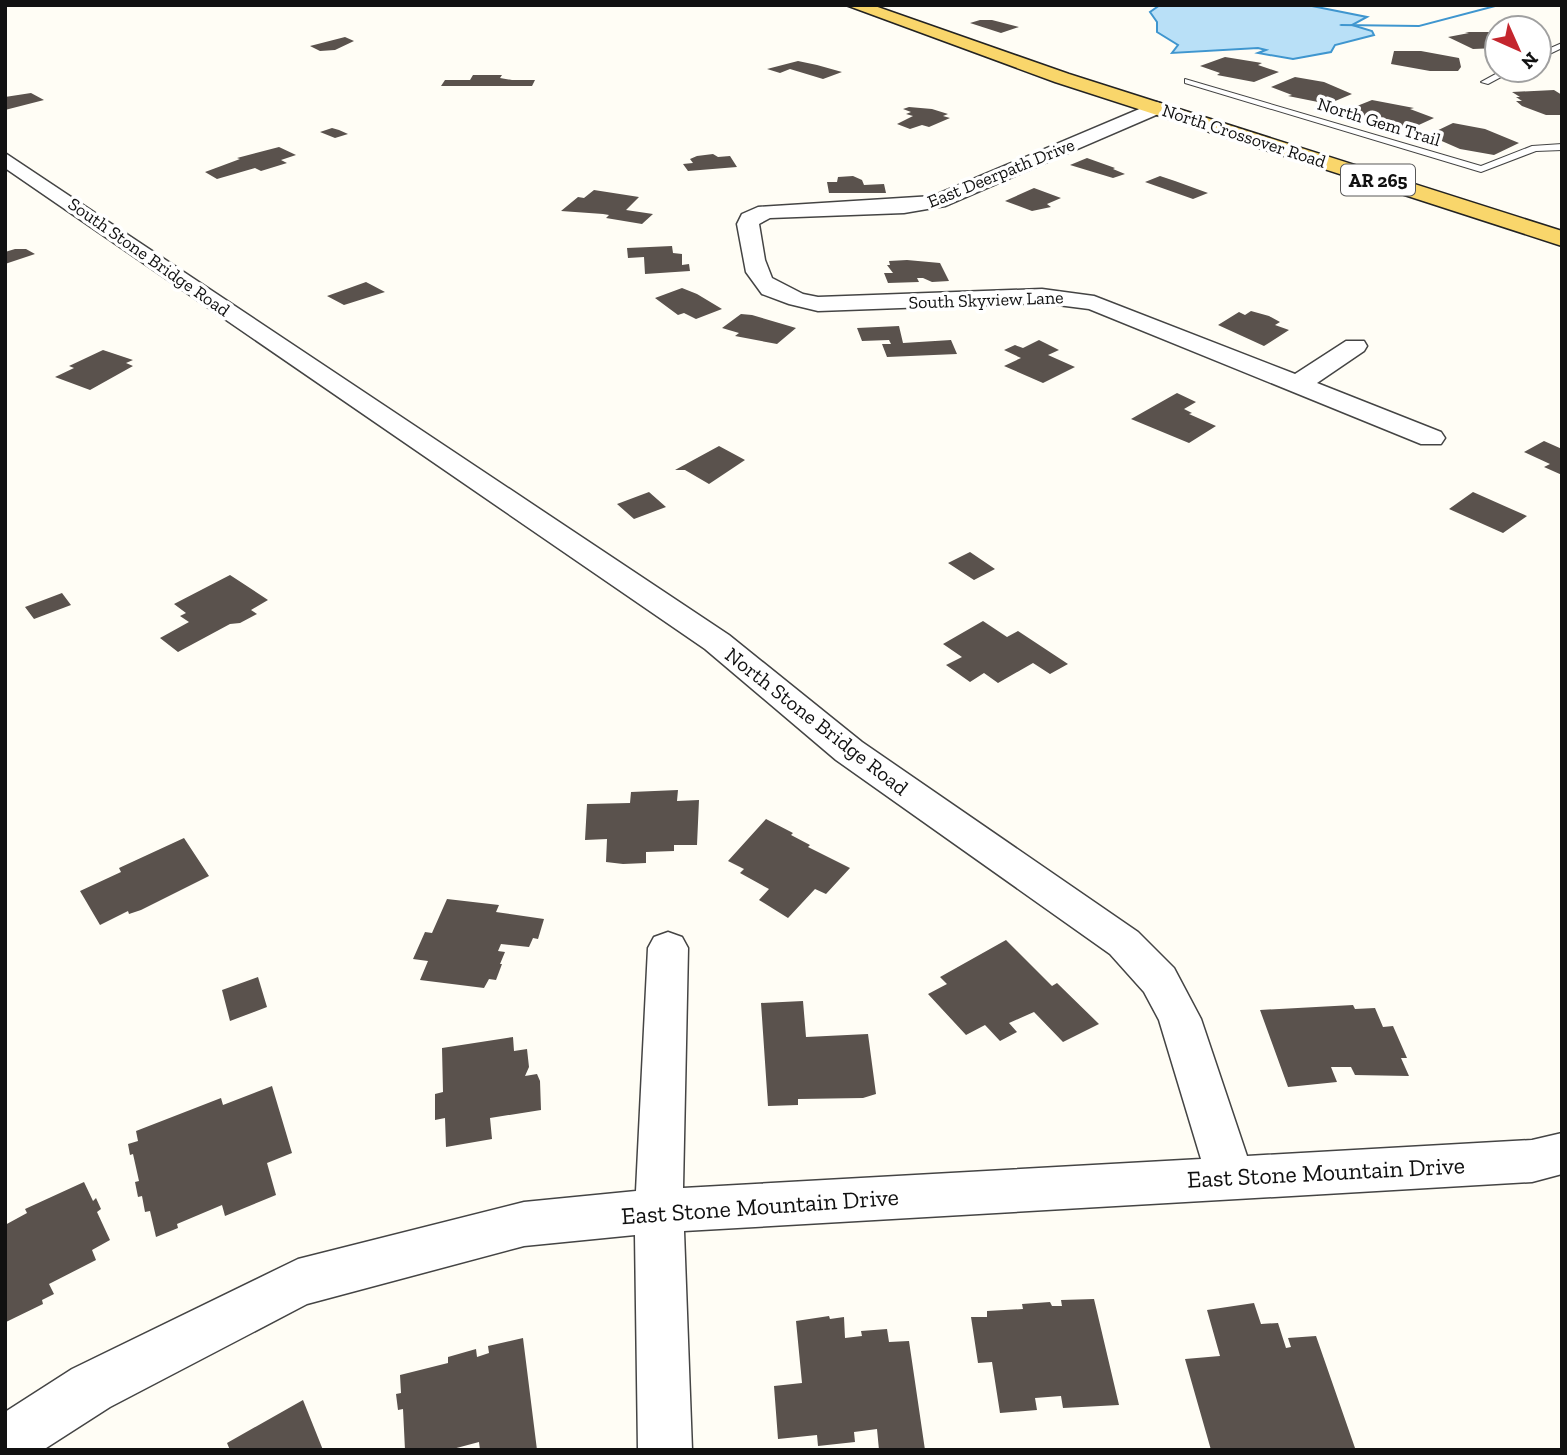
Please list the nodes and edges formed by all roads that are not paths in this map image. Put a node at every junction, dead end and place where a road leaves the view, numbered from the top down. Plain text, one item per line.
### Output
1 (855, 5) edge
2 (1188, 81) dead end
3 (1156, 108) junction
4 (1562, 147) edge
5 (5, 159) edge
6 (757, 215) joint
7 (1562, 239) edge
8 (1355, 346) dead end
9 (293, 356) joint
10 (1298, 384) junction
11 (1431, 438) dead end
12 (668, 948) dead end
13 (1562, 1153) edge
14 (1230, 1176) junction
15 (659, 1211) junction
16 (5, 1443) edge
17 (665, 1450) edge

1 - 3 main road, North Crossover Road / AR 265
2 - 4 lane, North Gem Trail
3 - 6 street, East Deerpath Drive
3 - 7 main road, North Crossover Road / AR 265
5 - 9 street, South Stone Bridge Road
6 - 10 street, South Skyview Lane
8 - 10 street
9 - 14 street, North Stone Bridge Road
10 - 11 street, South Skyview Lane
12 - 15 street
13 - 14 street, East Stone Mountain Drive
14 - 15 street, East Stone Mountain Drive
15 - 16 street, East Stone Mountain Drive
15 - 17 street

